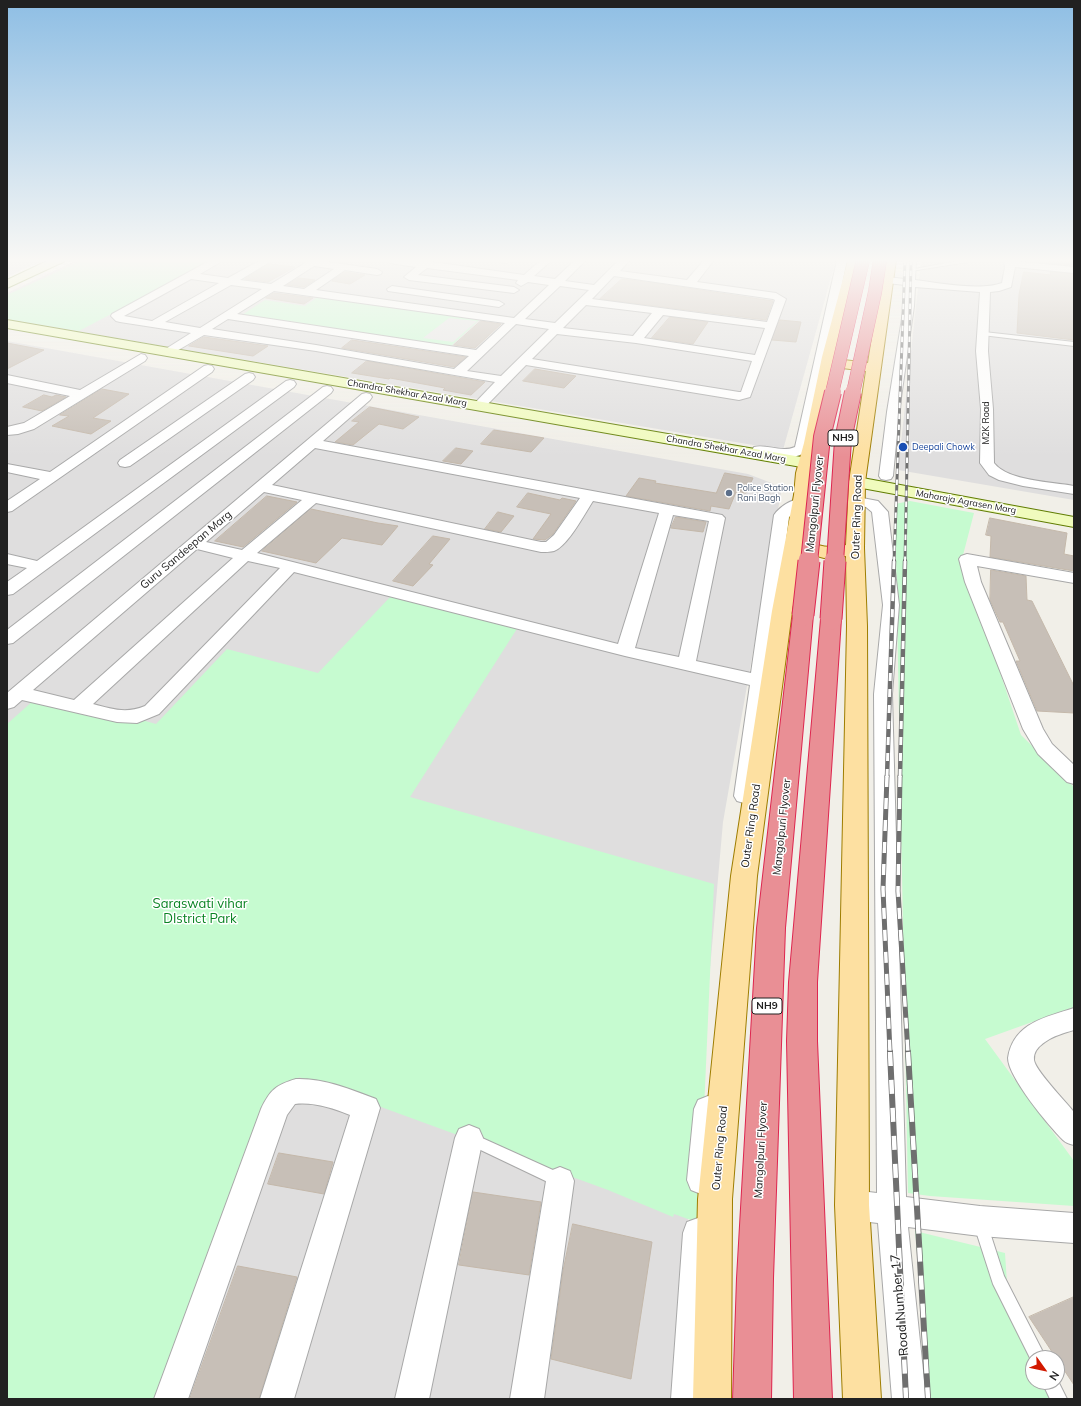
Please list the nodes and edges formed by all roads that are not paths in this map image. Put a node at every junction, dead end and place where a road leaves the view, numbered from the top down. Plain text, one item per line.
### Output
1 (15, 326) edge
2 (165, 326) edge
3 (210, 326) edge
4 (291, 326) edge
5 (510, 326) edge
6 (539, 326) edge
7 (559, 326) edge
8 (648, 326) edge
9 (772, 326) edge
10 (828, 326) edge
11 (837, 326) edge
12 (848, 326) edge
13 (868, 326) edge
14 (880, 326) edge
15 (906, 326) edge
16 (983, 326) edge
17 (556, 329) junction
18 (201, 331) junction
19 (7, 334) edge
20 (984, 334) junction
21 (636, 340) junction
22 (1074, 344) edge
23 (479, 354) junction
24 (155, 355) junction
25 (759, 359) junction
26 (524, 361) junction
27 (828, 362) junction
28 (874, 368) junction
29 (208, 369) junction
30 (457, 373) junction
31 (248, 377) junction
32 (7, 379) edge
33 (504, 380) junction
34 (290, 384) junction
35 (327, 390) junction
36 (81, 394) junction
37 (366, 397) junction
38 (478, 406) junction
39 (7, 431) edge
40 (312, 443) junction
41 (689, 443) junction
42 (707, 451) junction
43 (125, 463) dead end
44 (7, 468) edge
45 (805, 468) junction
46 (886, 476) junction
47 (53, 477) junction
48 (857, 485) junction
49 (260, 487) junction
50 (1074, 490) edge
51 (589, 496) junction
52 (313, 498) junction
53 (801, 502) junction
54 (7, 508) edge
55 (1032, 508) junction
56 (1074, 509) edge
57 (667, 510) junction
58 (1074, 522) edge
59 (794, 540) junction
60 (194, 544) junction
61 (855, 548) junction
62 (244, 556) junction
63 (7, 559) edge
64 (40, 566) junction
65 (292, 566) junction
66 (1074, 578) edge
67 (7, 590) edge
68 (7, 639) edge
69 (625, 651) junction
70 (686, 665) junction
71 (758, 681) junction
72 (13, 698) edge
73 (78, 707) junction
74 (1074, 777) edge
75 (1074, 1019) edge
76 (1074, 1132) edge
77 (469, 1138) joint
78 (560, 1181) joint
79 (852, 1205) junction
80 (892, 1210) junction
81 (980, 1222) junction
82 (1074, 1228) edge
83 (1034, 1350) edge
84 (1054, 1390) edge
85 (171, 1399) edge
86 (277, 1399) edge
87 (412, 1399) edge
88 (527, 1399) edge
89 (688, 1399) edge
90 (712, 1399) edge
91 (752, 1399) edge
92 (812, 1399) edge
93 (862, 1399) edge
94 (909, 1399) edge
95 (1059, 1399) edge

1 - 24 street, Chandra Shekhar Azad Marg
2 - 18 street
3 - 18 street
4 - 23 street
5 - 23 street
6 - 17 street
7 - 17 street
8 - 21 street
9 - 25 street
10 - 41 street
11 - 27 main road, Outer Ring Road
12 - 91 highway, Mangolpuri Flyover / NH9, bridge
13 - 92 highway, Mangolpuri Flyover / NH9, bridge
14 - 28 main road, Outer Ring Road
15 - 46 street
16 - 20 street, M2K Road
17 - 21 street
17 - 26 street
18 - 24 street
18 - 30 street
19 - 24 street, Chandra Shekhar Azad Marg
20 - 22 lane
20 - 50 street, M2K Road
21 - 25 street
23 - 30 street
24 - 29 street, Chandra Shekhar Azad Marg
24 - 36 street
24 - 38 street, Chandra Shekhar Azad Marg
25 - 26 street
26 - 33 street
27 - 28 main road
27 - 45 main road, Outer Ring Road
28 - 48 main road, Outer Ring Road
29 - 31 street, Chandra Shekhar Azad Marg
29 - 47 street
30 - 33 street
31 - 34 street, Chandra Shekhar Azad Marg
31 - 43 street
32 - 36 street
33 - 38 street
34 - 35 street, Chandra Shekhar Azad Marg
34 - 64 street
35 - 37 street, Chandra Shekhar Azad Marg
35 - 68 street
36 - 39 street
37 - 40 street, Guru Sandeepan Marg
37 - 42 street, Chandra Shekhar Azad Marg
38 - 41 street, Chandra Shekhar Azad Marg
40 - 49 street, Guru Sandeepan Marg
40 - 51 street
41 - 42 street, Chandra Shekhar Azad Marg
42 - 45 street, Chandra Shekhar Azad Marg
44 - 47 street
45 - 53 main road, Outer Ring Road
46 - 48 street, Maharaja Agrasen Marg
46 - 55 street, Maharaja Agrasen Marg
47 - 54 street
48 - 55 street, Maharaja Agrasen Marg
48 - 61 main road, Outer Ring Road
48 - 80 street, Road Number 17
49 - 52 street
49 - 60 street, Guru Sandeepan Marg
51 - 52 street
51 - 57 street
52 - 62 street
53 - 59 main road, Outer Ring Road
53 - 71 street
55 - 56 street, Maharaja Agrasen Marg
55 - 58 street, Maharaja Agrasen Marg
57 - 69 street
57 - 70 street
59 - 61 main road
59 - 90 main road, Outer Ring Road
60 - 62 street
60 - 72 street, Guru Sandeepan Marg
61 - 79 main road, Outer Ring Road
62 - 65 street
62 - 73 street
63 - 64 street
64 - 67 street
65 - 69 street
65 - 73 street
66 - 74 street
69 - 70 street
70 - 71 street
71 - 89 street
72 - 73 street
75 - 76 street
77 - 78 lane
77 - 87 street
78 - 88 street
79 - 80 street
79 - 93 main road, Outer Ring Road
80 - 81 street
80 - 94 street, Road Number 17
81 - 82 street
81 - 83 lane
84 - 95 lane
85 - 86 street

